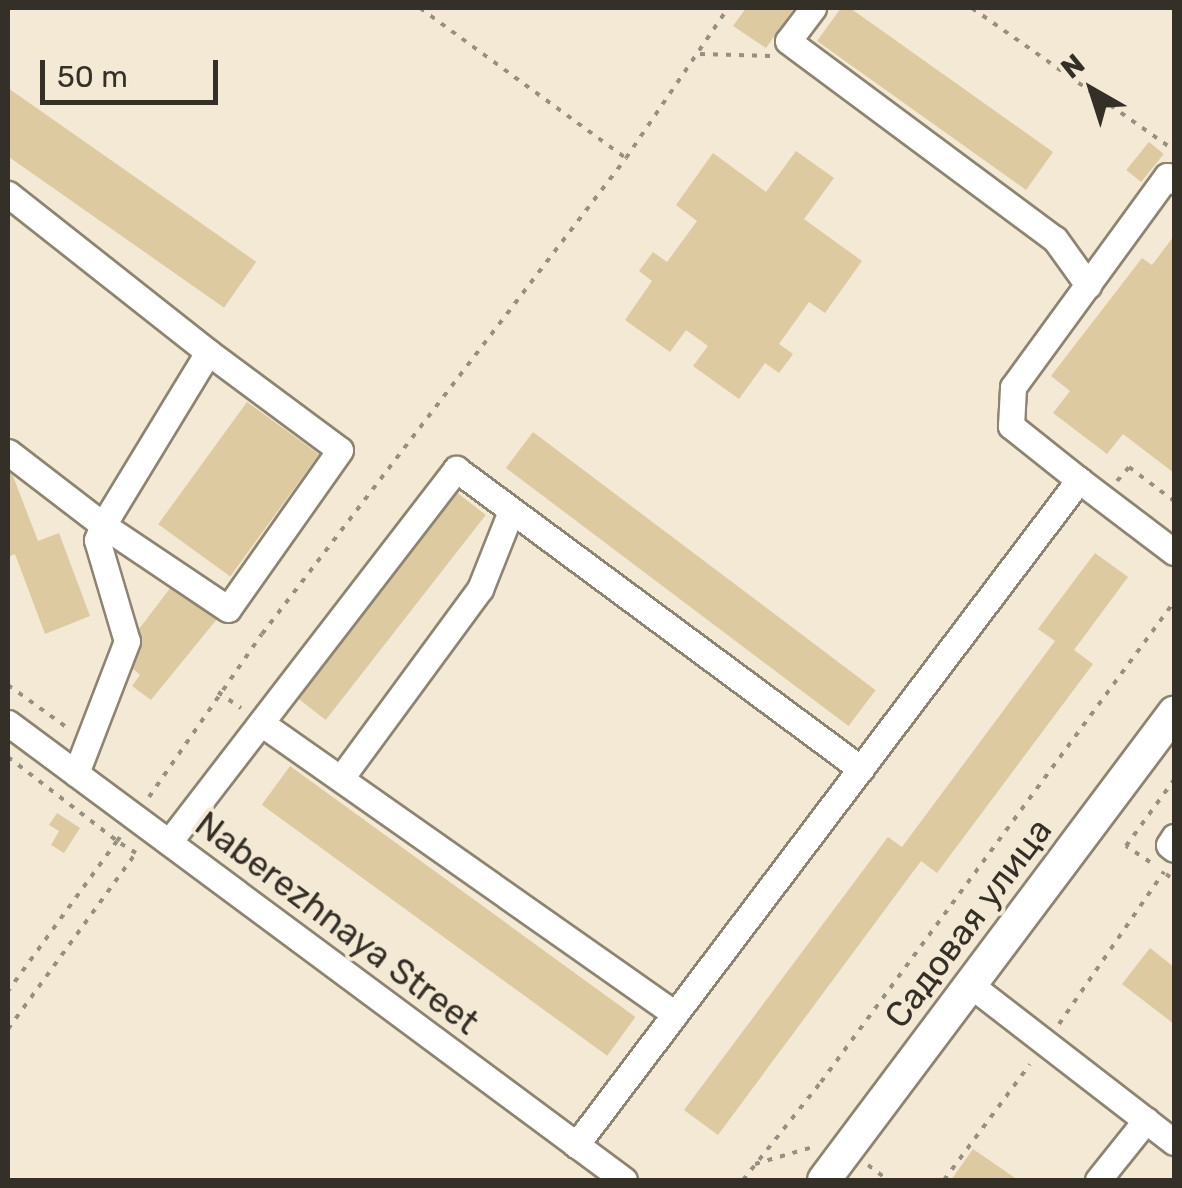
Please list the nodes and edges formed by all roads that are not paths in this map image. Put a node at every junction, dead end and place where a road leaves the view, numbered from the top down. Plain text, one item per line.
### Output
1 (812, 8) edge
2 (1174, 181) edge
3 (8, 194) edge
4 (1088, 285) junction
5 (208, 352) junction
6 (8, 452) edge
7 (1078, 480) junction
8 (512, 511) junction
9 (103, 525) junction
10 (1174, 552) edge
11 (1174, 712) edge
12 (261, 722) junction
13 (8, 723) edge
14 (861, 768) junction
15 (76, 773) junction
16 (340, 778) junction
17 (1174, 837) edge
18 (169, 842) junction
19 (1174, 849) edge
20 (972, 986) junction
21 (675, 1014) junction
22 (1146, 1120) junction
23 (1174, 1142) edge
24 (576, 1144) junction
25 (828, 1179) edge
26 (624, 1180) edge
27 (1098, 1180) edge

1 - 4 street
2 - 4 street
3 - 5 street
4 - 7 street
5 - 9 street
5 - 9 street
6 - 9 street
7 - 10 street
7 - 14 street
8 - 12 street
8 - 14 street
8 - 16 street
9 - 15 street
11 - 20 main road, Садовая улица
12 - 16 street
12 - 18 street
13 - 15 street, Naberezhnaya Street
14 - 21 street
15 - 18 street, Naberezhnaya Street
16 - 21 street
17 - 19 street
18 - 24 street, Naberezhnaya Street
20 - 22 street
20 - 25 main road, Садовая улица
21 - 24 street
22 - 23 street
22 - 27 street
24 - 26 street, Naberezhnaya Street

